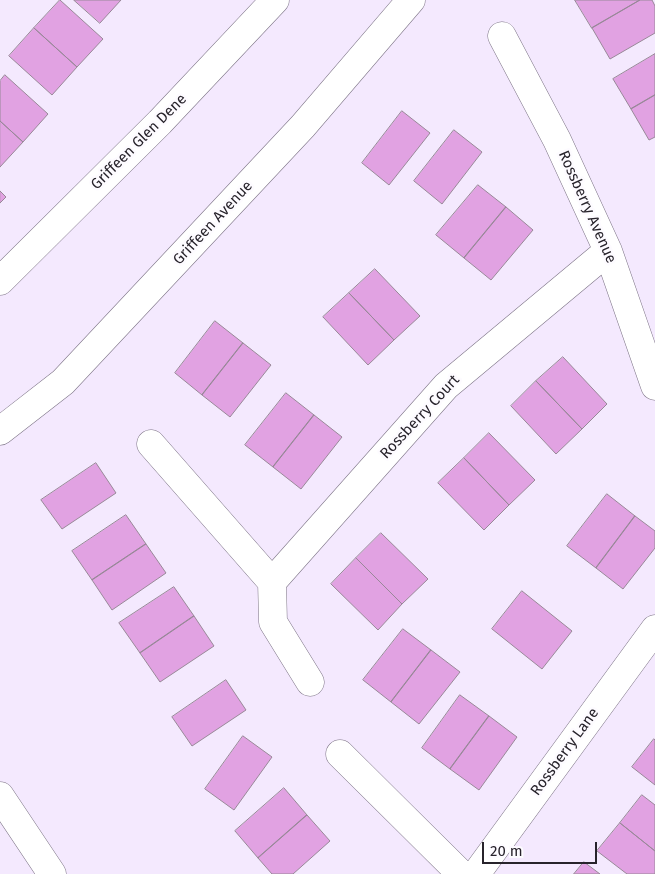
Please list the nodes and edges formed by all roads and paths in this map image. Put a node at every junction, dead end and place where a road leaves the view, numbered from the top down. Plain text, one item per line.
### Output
1 (275, 0) edge
2 (411, 0) edge
3 (502, 36) dead end
4 (608, 251) junction
5 (0, 281) edge
6 (655, 386) edge
7 (0, 431) edge
8 (151, 444) dead end
9 (272, 582) junction
10 (655, 629) edge
11 (310, 682) dead end
12 (340, 754) dead end
13 (0, 796) edge
14 (52, 874) edge
15 (461, 874) edge
16 (476, 874) edge

1 - 5 street, Griffeen Glen Dene
2 - 7 street, Griffeen Avenue
3 - 4 street, Rossberry Avenue
4 - 6 street, Rossberry Avenue
4 - 9 street, Rossberry Court
8 - 9 street
9 - 11 street
10 - 16 street, Rossberry Lane
12 - 15 street
13 - 14 street

